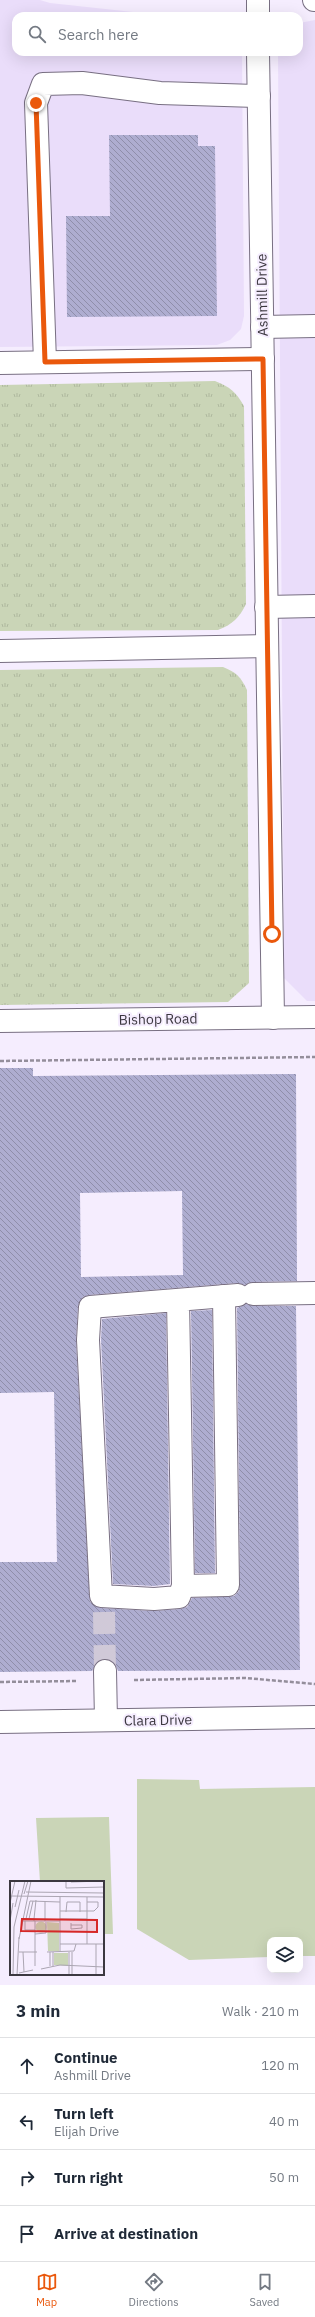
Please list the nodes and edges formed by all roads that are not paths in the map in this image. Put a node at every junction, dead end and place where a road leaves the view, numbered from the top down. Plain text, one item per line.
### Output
1 (258, 0) edge
2 (258, 12) edge
3 (258, 56) edge
4 (259, 96) junction
5 (315, 326) edge
6 (262, 327) junction
7 (263, 359) junction
8 (45, 362) junction
9 (0, 363) edge
10 (315, 606) edge
11 (266, 607) junction
12 (267, 646) junction
13 (0, 651) edge
14 (315, 1017) edge
15 (273, 1018) junction
16 (0, 1021) edge
17 (315, 1293) edge
18 (238, 1295) junction
19 (178, 1300) junction
20 (183, 1586) junction
21 (105, 1676) tunnel mouth
22 (315, 1717) edge
23 (106, 1720) junction
24 (0, 1722) edge

1 - 2 street
3 - 4 street, Ashmill Drive
4 - 6 street, Ashmill Drive
4 - 8 street
5 - 6 street
6 - 7 street, Ashmill Drive
7 - 8 street
7 - 11 street, Ashmill Drive
8 - 9 street
10 - 11 street
11 - 12 street, Ashmill Drive
12 - 13 street
12 - 15 street, Ashmill Drive
14 - 15 street, Bishop Road
15 - 16 street, Bishop Road
17 - 18 street
18 - 19 street
18 - 20 street
19 - 20 street
19 - 20 street
21 - 23 street
22 - 23 street, Clara Drive
23 - 24 street, Clara Drive

